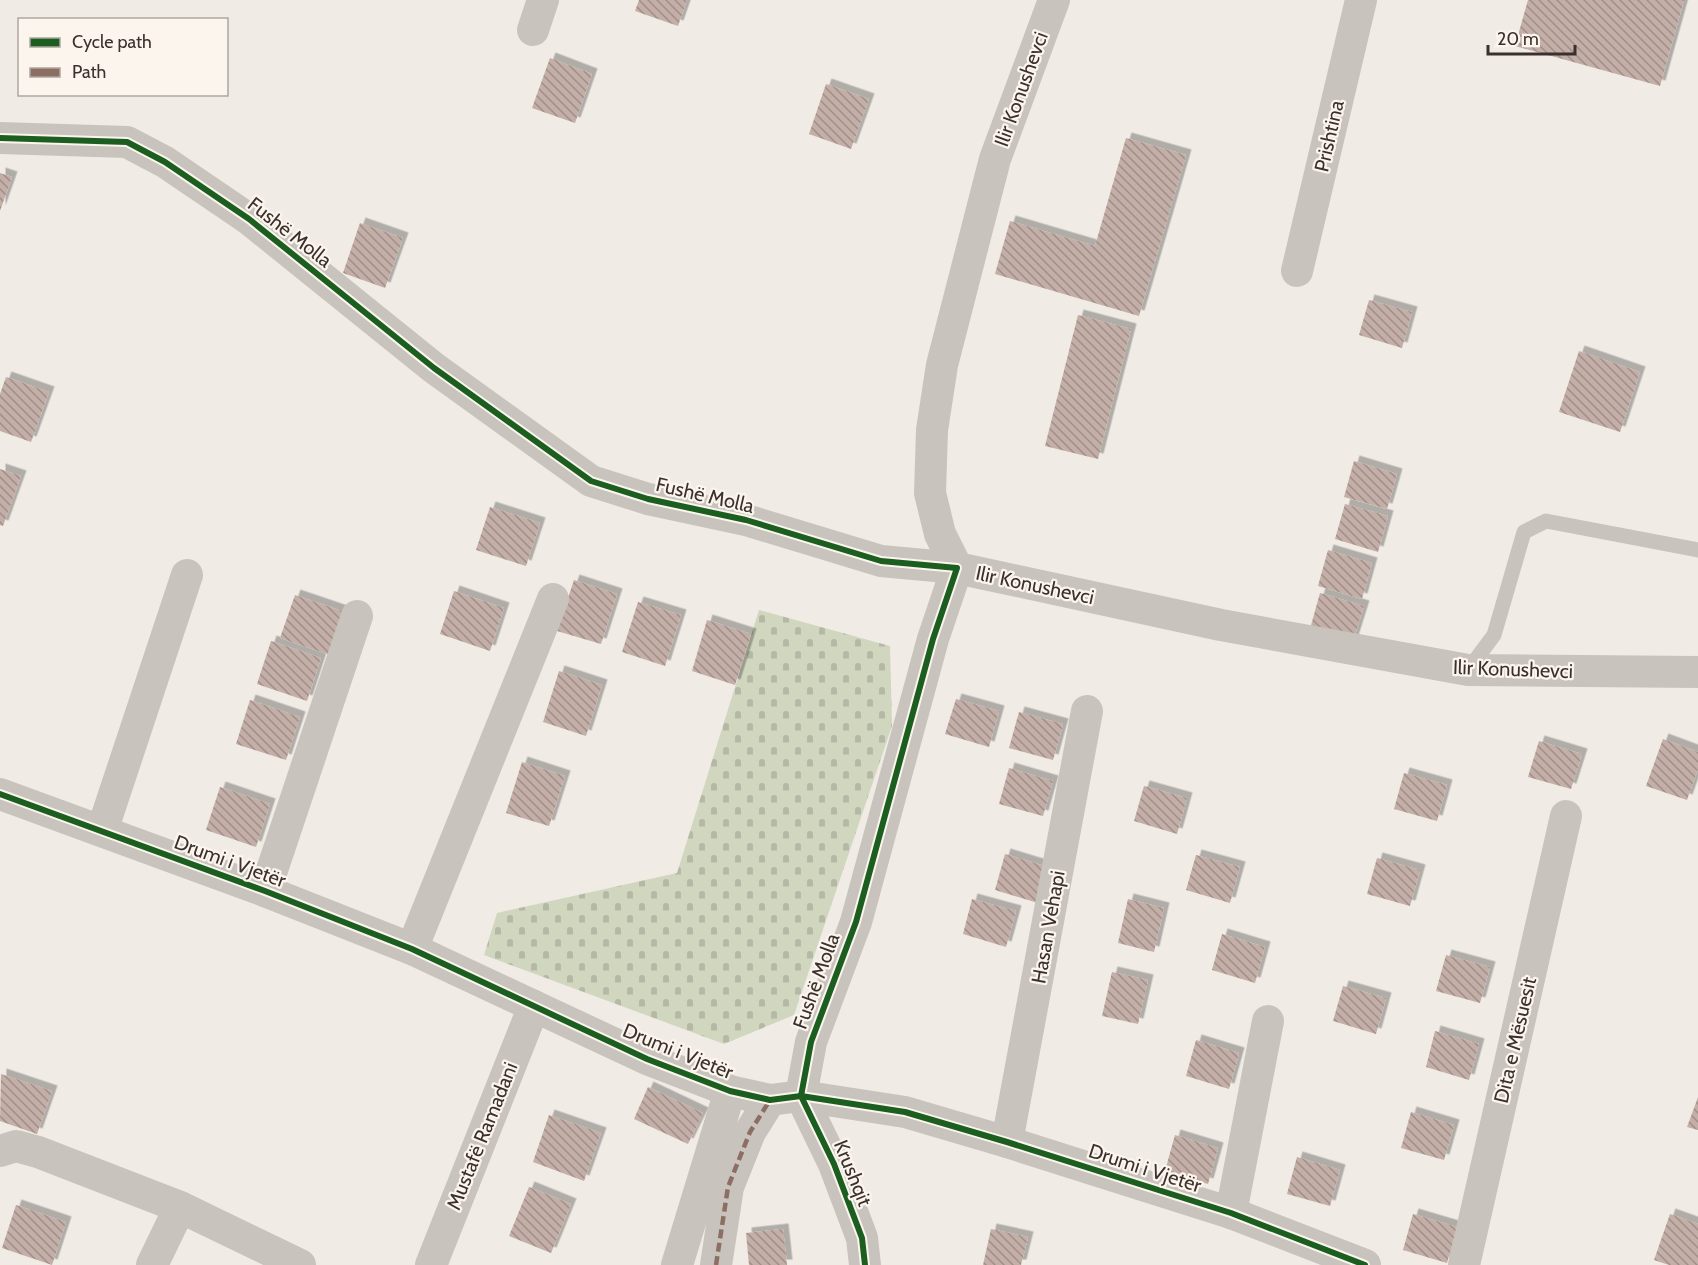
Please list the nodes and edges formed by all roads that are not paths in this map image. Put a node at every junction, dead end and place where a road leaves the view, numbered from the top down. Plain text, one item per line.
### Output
1 (543, 0) edge
2 (1054, 0) edge
3 (1361, 0) edge
4 (532, 30) dead end
5 (0, 138) edge
6 (1297, 271) dead end
7 (1698, 550) edge
8 (957, 568) junction
9 (187, 575) dead end
10 (553, 599) dead end
11 (357, 616) dead end
12 (1468, 670) junction
13 (1698, 672) edge
14 (1087, 711) dead end
15 (0, 794) edge
16 (1566, 816) dead end
17 (102, 831) junction
18 (265, 891) junction
19 (412, 949) junction
20 (534, 1006) junction
21 (1268, 1021) dead end
22 (730, 1090) junction
23 (801, 1096) junction
24 (770, 1100) junction
25 (1007, 1142) junction
26 (0, 1151) edge
27 (180, 1207) junction
28 (1231, 1213) junction
29 (152, 1265) edge
30 (300, 1265) edge
31 (431, 1265) edge
32 (677, 1265) edge
33 (716, 1265) edge
34 (865, 1265) edge
35 (1365, 1265) edge
36 (1464, 1265) edge

1 - 4 street
2 - 8 street, Ilir Konushevci
3 - 6 street, Prishtina
5 - 8 street, Fushë Molla
7 - 12 lane
8 - 12 street, Ilir Konushevci
8 - 23 street, Fushë Molla
9 - 17 street
10 - 19 street
11 - 18 street, Drumi i Vjetër
12 - 13 street, Ilir Konushevci
14 - 25 street, Hasan Vehapi
15 - 17 street, Drumi i Vjetër
16 - 36 street, Dita e Mësuesit
17 - 18 street, Drumi i Vjetër
18 - 19 street, Drumi i Vjetër
19 - 20 street, Drumi i Vjetër
20 - 22 street, Drumi i Vjetër
20 - 31 street, Mustafë Ramadani
21 - 28 street
22 - 24 street, Drumi i Vjetër
22 - 32 street
23 - 24 street, Drumi i Vjetër
23 - 25 street, Drumi i Vjetër
23 - 34 street, Krushqit
24 - 33 street
25 - 28 street, Drumi i Vjetër
26 - 27 street
27 - 29 street
27 - 30 street
28 - 35 street, Drumi i Vjetër

